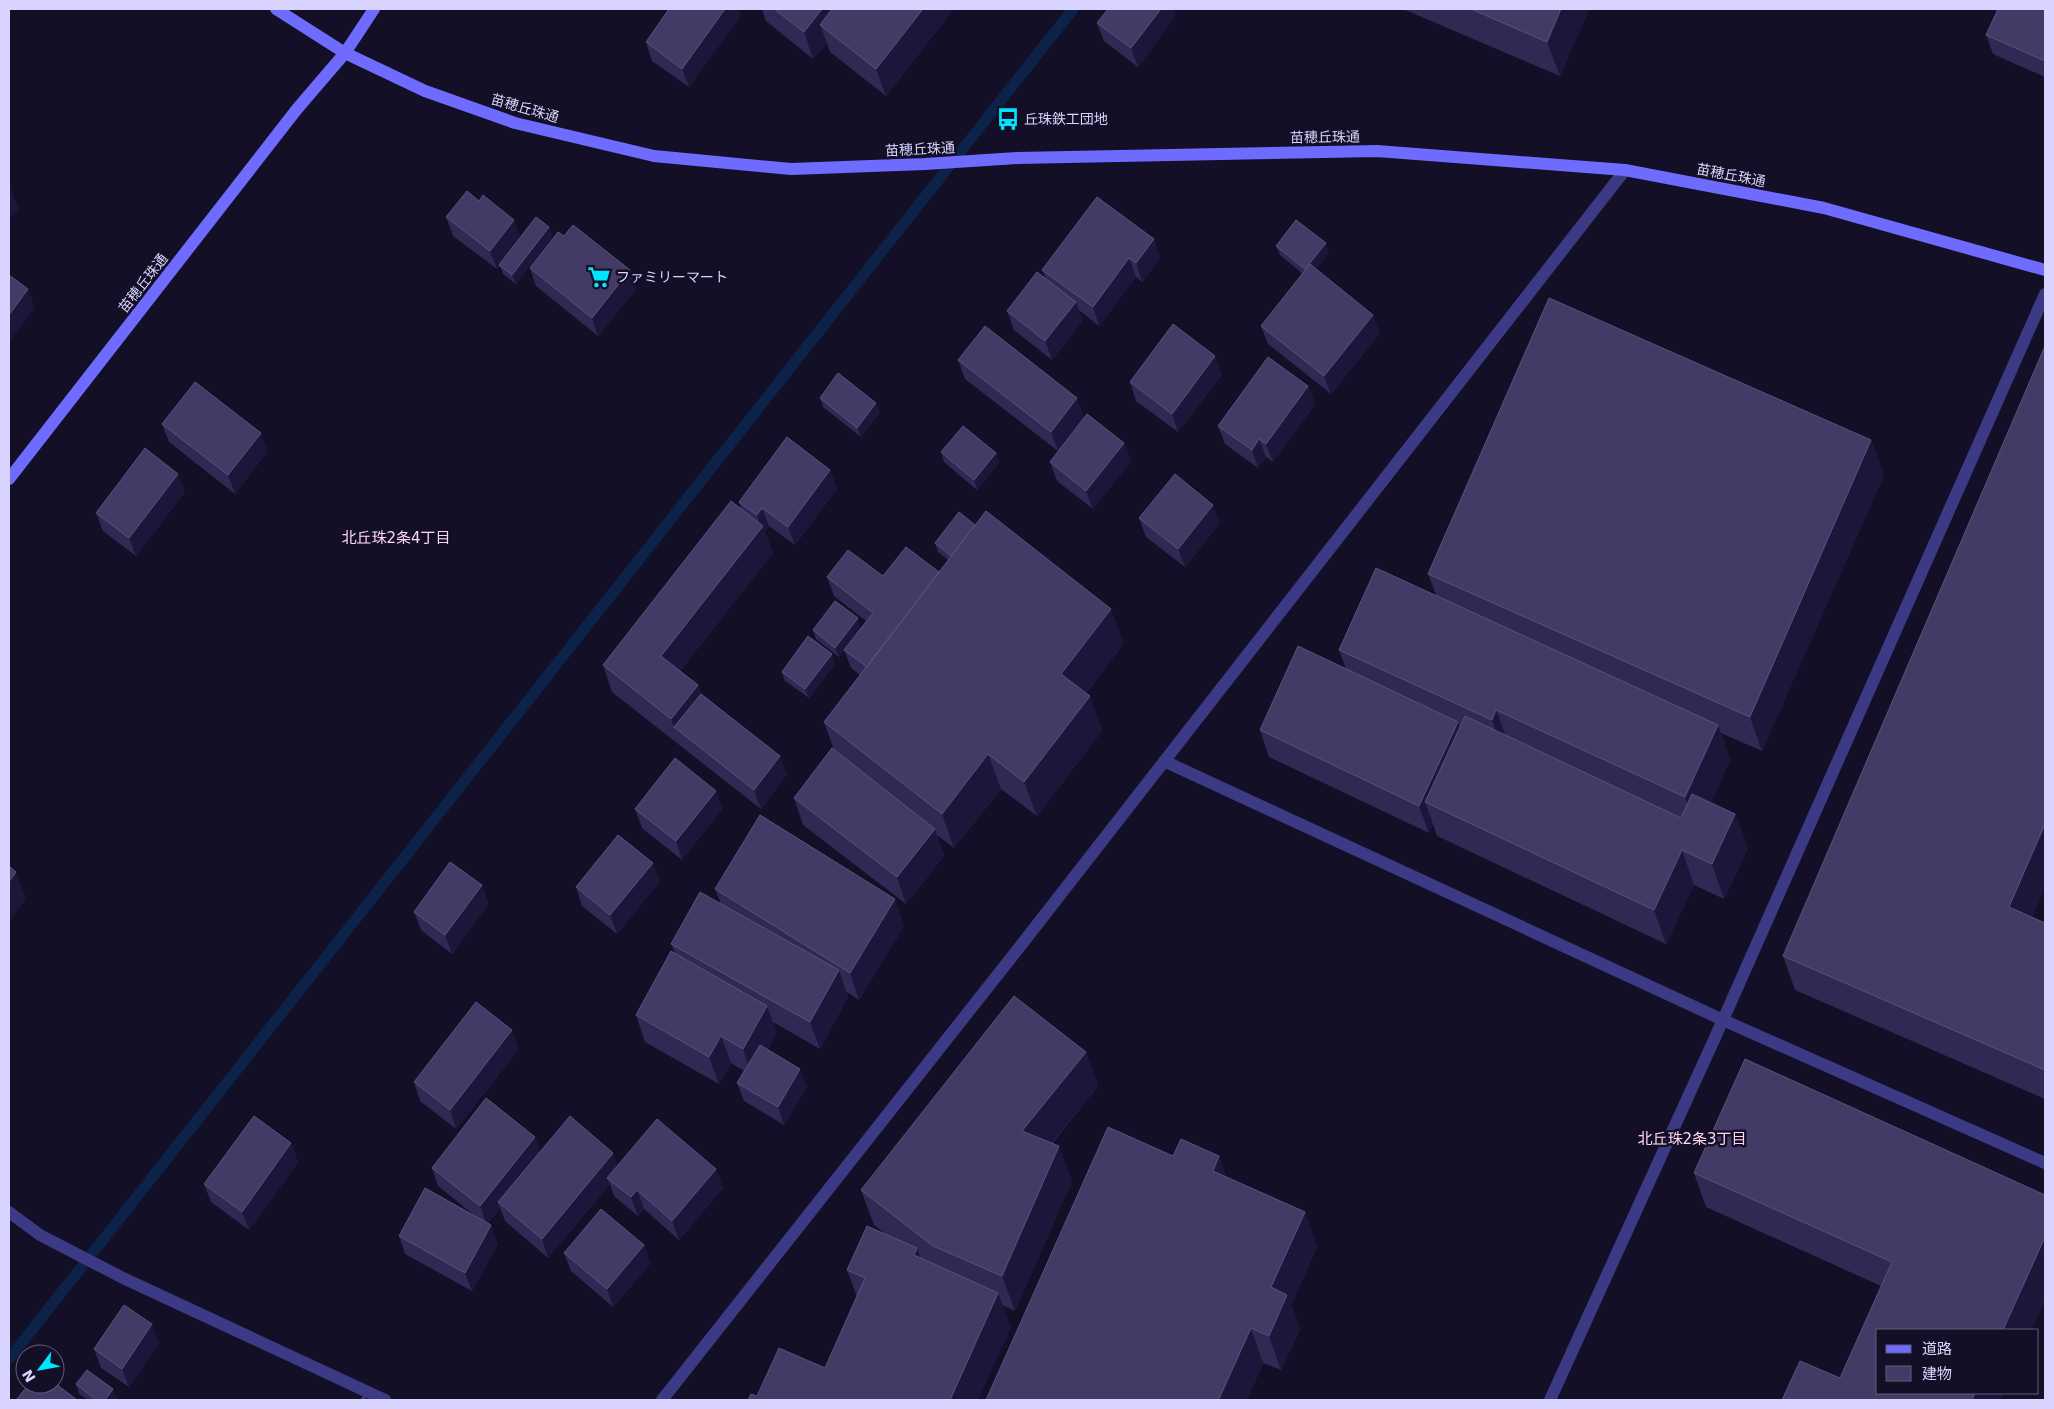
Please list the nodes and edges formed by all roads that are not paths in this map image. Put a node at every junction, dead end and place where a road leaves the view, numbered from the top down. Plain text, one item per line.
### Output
1 (276, 9) edge
2 (374, 9) edge
3 (345, 53) junction
4 (1625, 170) junction
5 (2045, 270) edge
6 (2045, 294) edge
7 (9, 479) edge
8 (1164, 761) junction
9 (1723, 1020) junction
10 (2045, 1163) edge
11 (9, 1212) edge
12 (385, 1400) edge
13 (662, 1400) edge
14 (1550, 1400) edge

1 - 3 street
2 - 3 street
3 - 4 street, 苗穂丘珠通
3 - 7 street, 苗穂丘珠通
4 - 5 street, 苗穂丘珠通
4 - 8 street
6 - 9 street
8 - 9 street
8 - 13 street
9 - 10 street
9 - 14 street
11 - 12 street

